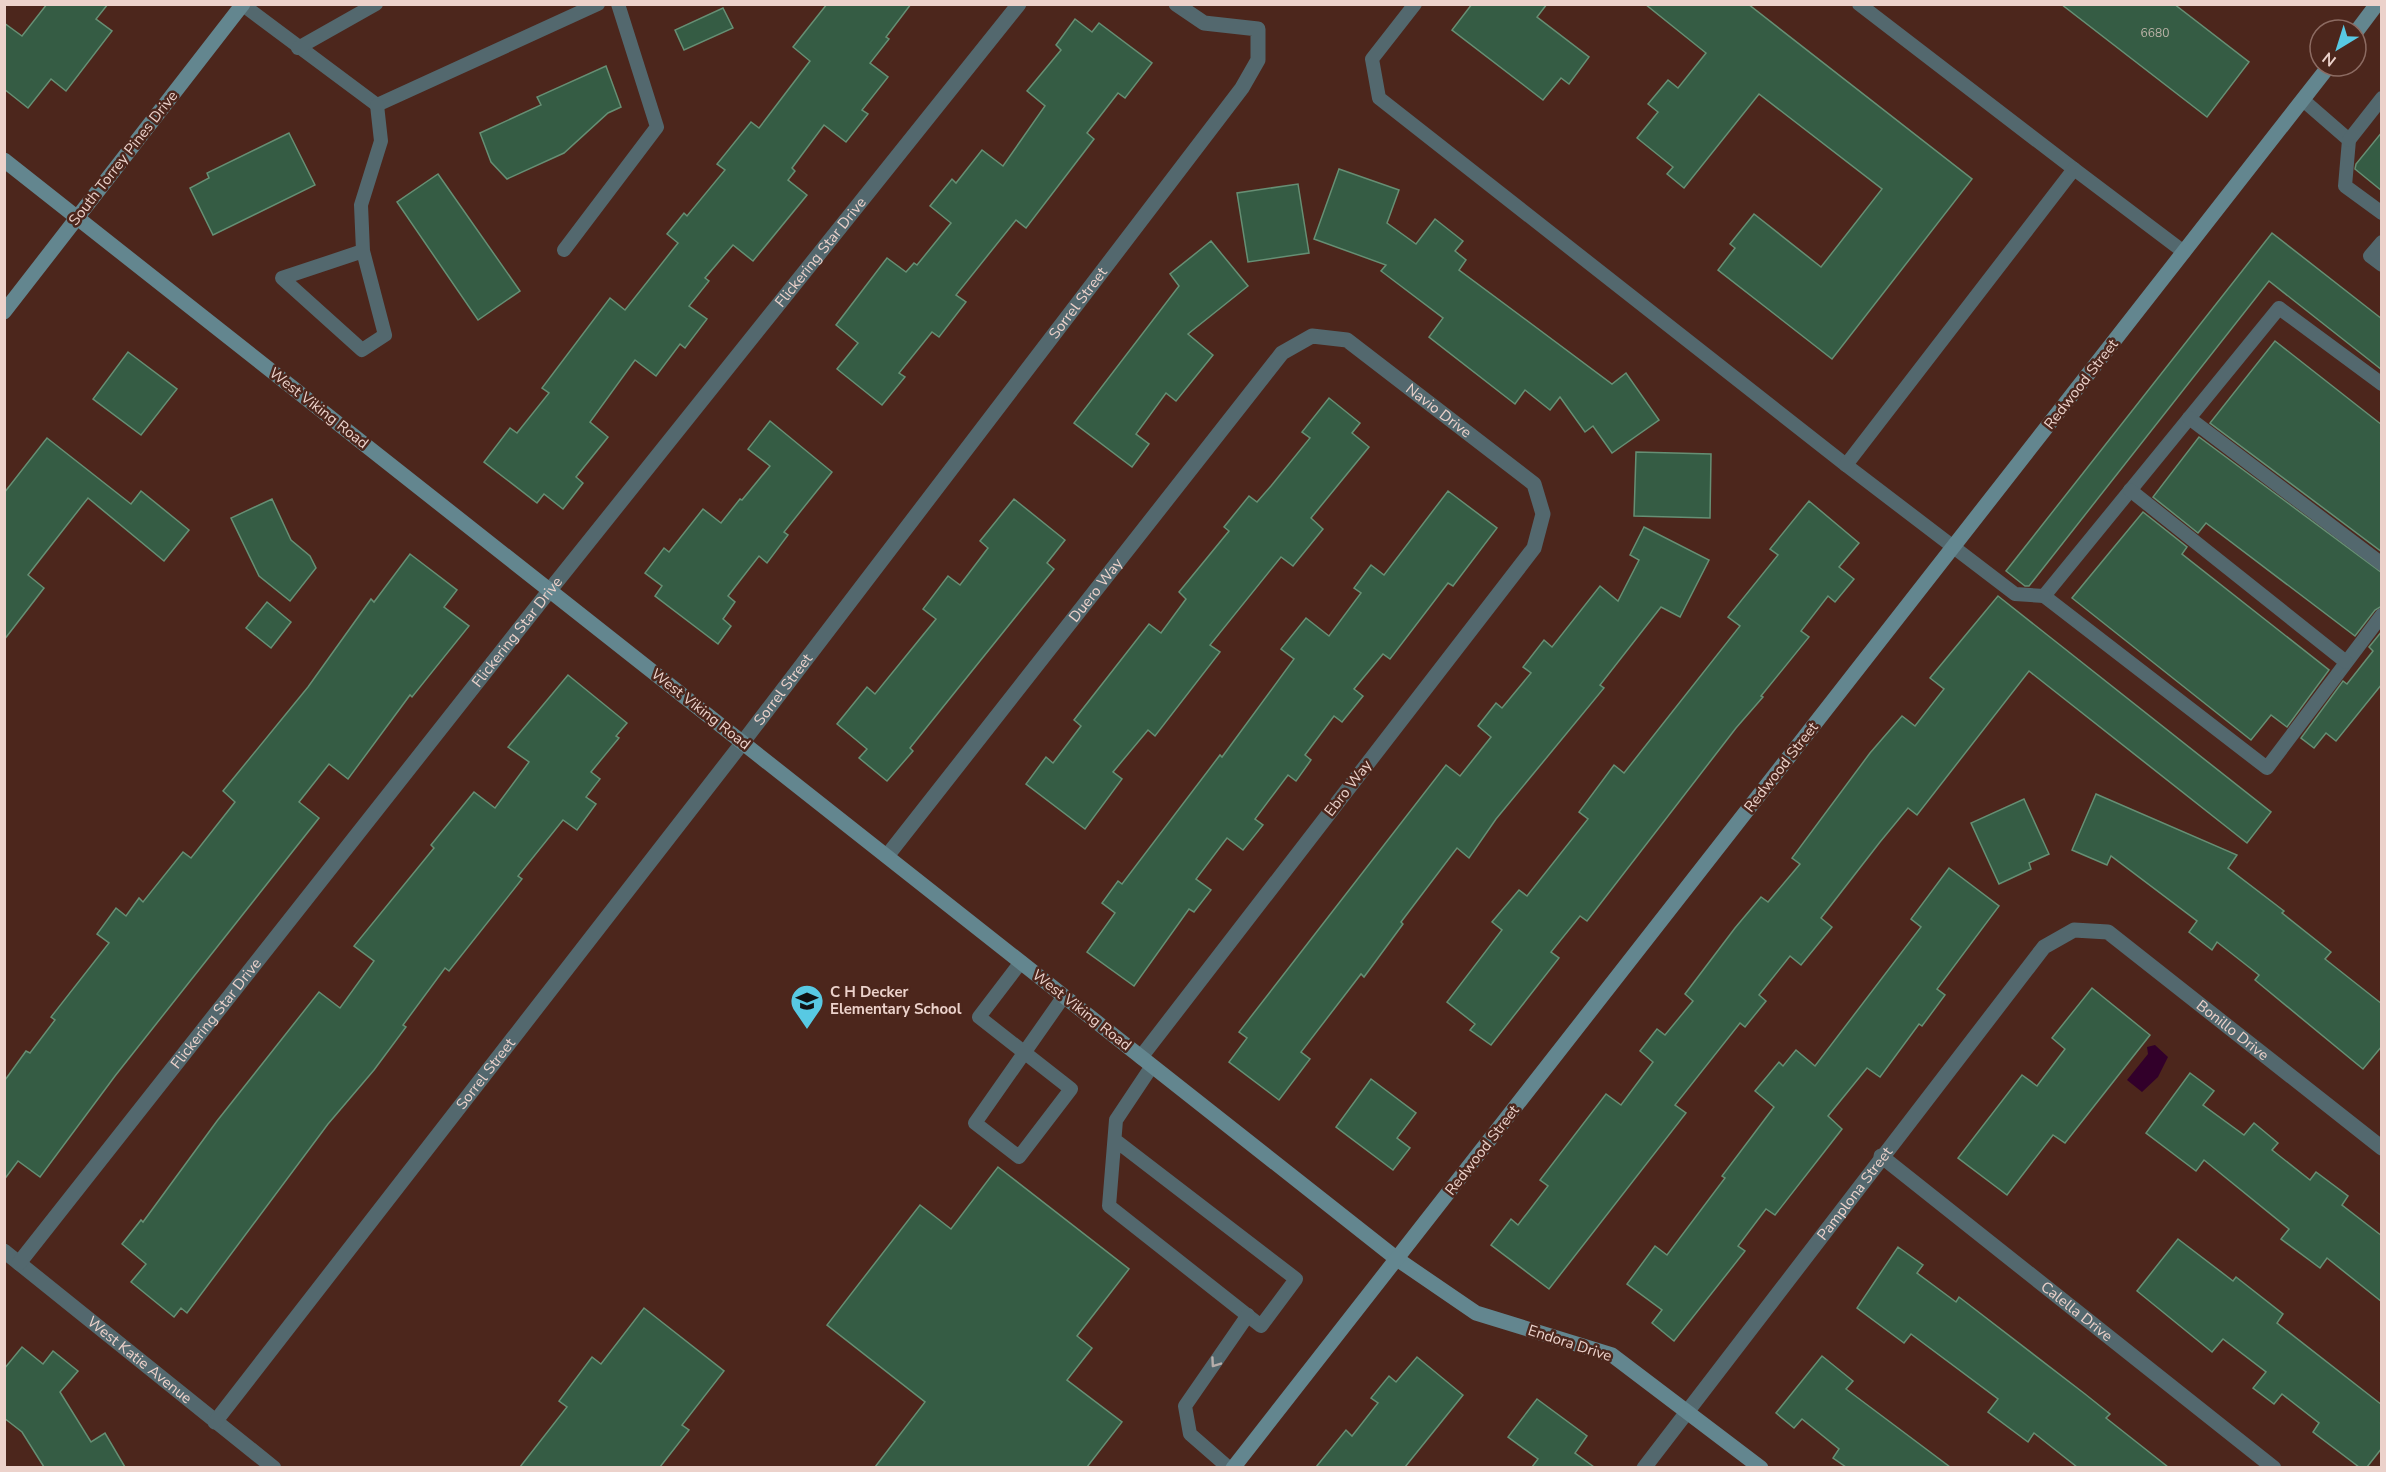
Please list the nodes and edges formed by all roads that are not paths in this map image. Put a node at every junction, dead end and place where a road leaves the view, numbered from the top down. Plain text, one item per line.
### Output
1 (376, 4) edge
2 (598, 4) edge
3 (618, 4) edge
4 (1019, 4) edge
5 (1176, 4) edge
6 (1414, 4) edge
7 (1859, 4) edge
8 (2377, 4) edge
9 (243, 5) edge
10 (2366, 18) edge
11 (298, 48) junction
12 (2320, 78) edge
13 (2382, 99) edge
14 (2303, 100) junction
15 (377, 105) junction
16 (2349, 140) junction
17 (4, 160) edge
18 (2074, 169) junction
19 (2382, 213) edge
20 (77, 217) junction
21 (2382, 242) edge
22 (564, 250) dead end
23 (363, 251) junction
24 (2184, 252) junction
25 (2382, 265) edge
26 (4, 312) edge
27 (1312, 336) joint
28 (2382, 384) edge
29 (2189, 418) junction
30 (1846, 465) junction
31 (2130, 490) junction
32 (1543, 514) joint
33 (1953, 547) junction
34 (2382, 564) edge
35 (550, 590) junction
36 (2044, 596) junction
37 (2382, 615) edge
38 (2346, 662) junction
39 (743, 742) junction
40 (887, 856) junction
41 (2074, 930) joint
42 (1021, 962) junction
43 (1064, 996) junction
44 (1024, 1053) junction
45 (1147, 1061) junction
46 (1115, 1140) junction
47 (2382, 1148) edge
48 (1881, 1156) junction
49 (4, 1251) edge
50 (1396, 1259) junction
51 (19, 1263) junction
52 (1248, 1315) junction
53 (1688, 1410) junction
54 (215, 1422) junction
55 (274, 1467) edge
56 (1231, 1467) edge
57 (1644, 1467) edge
58 (1761, 1467) edge
59 (2274, 1467) edge

1 - 11 lane
2 - 15 lane
3 - 22 lane
4 - 35 street, Flickering Star Drive
5 - 39 street, Sorrel Street
6 - 30 lane
7 - 18 lane
8 - 10 street
9 - 11 lane
9 - 20 street, South Torrey Pines Drive
11 - 15 lane
12 - 14 street, Redwood Street
13 - 16 lane
14 - 16 lane
14 - 24 street, Redwood Street
15 - 23 lane
16 - 19 lane
17 - 20 street, West Viking Road
18 - 24 lane
18 - 30 lane
20 - 26 street, South Torrey Pines Drive
20 - 35 street, West Viking Road
21 - 25 lane
23 - 23 lane
24 - 33 street, Redwood Street
27 - 32 street, Navio Drive
27 - 40 street, Duero Way
28 - 29 lane
29 - 31 lane
29 - 34 lane
30 - 33 lane
31 - 36 lane
31 - 38 lane
32 - 45 street, Ebro Way
33 - 36 lane
33 - 50 street, Redwood Street
35 - 39 street, West Viking Road
35 - 51 street, Flickering Star Drive
36 - 38 lane
37 - 38 lane
39 - 40 street, West Viking Road
39 - 54 street, Sorrel Street
40 - 42 street, West Viking Road
41 - 47 street, Bonillo Drive
41 - 48 street, Pamplona Street
42 - 43 street, West Viking Road
42 - 44 lane
43 - 44 lane
43 - 45 street, West Viking Road
44 - 44 lane
45 - 46 lane
45 - 50 street, West Viking Road
46 - 52 lane
46 - 52 lane
48 - 53 street, Pamplona Street
48 - 59 street, Calella Drive
49 - 51 street, West Katie Avenue
50 - 53 street, Endora Drive
50 - 56 street, Redwood Street
51 - 54 street, West Katie Avenue
52 -> 56 lane
53 - 57 street, Pamplona Street
53 - 58 street, Endora Drive
54 - 55 street, West Katie Avenue

